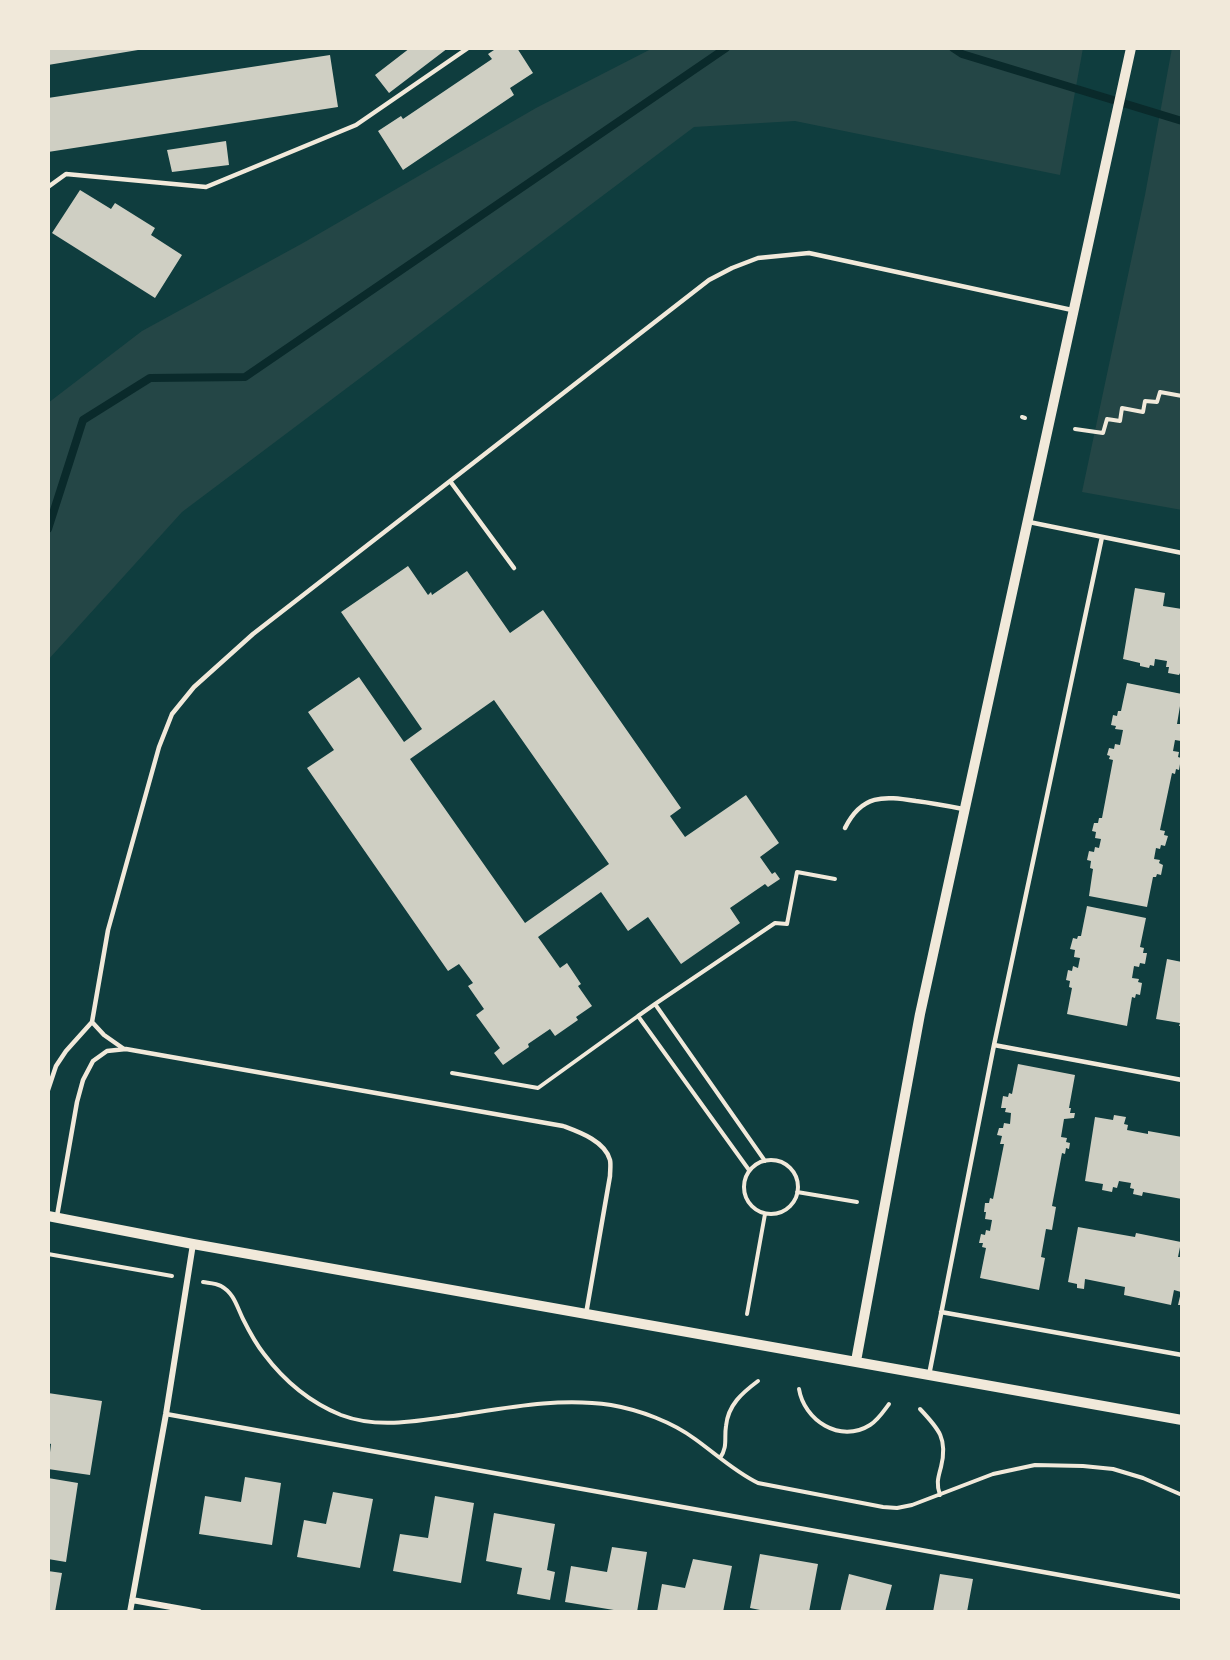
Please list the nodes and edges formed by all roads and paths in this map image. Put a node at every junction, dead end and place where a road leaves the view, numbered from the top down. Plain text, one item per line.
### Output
1 (468, 48) edge
2 (1131, 48) edge
3 (48, 187) edge
4 (1074, 311) junction
5 (1182, 396) edge
6 (1075, 429) dead end
7 (450, 481) junction
8 (1026, 522) junction
9 (1102, 537) junction
10 (1182, 553) edge
11 (514, 568) dead end
12 (963, 809) junction
13 (844, 828) dead end
14 (835, 879) dead end
15 (655, 1004) junction
16 (638, 1016) junction
17 (92, 1022) junction
18 (994, 1045) junction
19 (126, 1049) junction
20 (452, 1073) dead end
21 (1182, 1080) edge
22 (48, 1090) edge
23 (765, 1161) junction
24 (749, 1170) junction
25 (797, 1192) junction
26 (857, 1202) dead end
27 (765, 1214) junction
28 (52, 1216) edge
29 (194, 1244) junction
30 (48, 1254) edge
31 (157, 1273) dead end
32 (220, 1285) dead end
33 (941, 1312) junction
34 (586, 1314) junction
35 (747, 1314) dead end
36 (1182, 1355) edge
37 (855, 1361) junction
38 (929, 1375) junction
39 (758, 1381) dead end
40 (799, 1389) dead end
41 (889, 1404) dead end
42 (920, 1409) dead end
43 (166, 1414) junction
44 (1182, 1420) edge
45 (720, 1458) junction
46 (940, 1495) junction
47 (1182, 1495) edge
48 (1182, 1597) edge
49 (132, 1600) junction
50 (130, 1612) edge
51 (199, 1612) edge

1 - 3 lane
2 - 4 street
4 - 7 lane
4 - 8 street
5 - 6 path
7 - 11 lane
7 - 17 lane
8 - 9 lane
8 - 12 street
9 - 10 lane
9 - 18 lane
12 - 13 lane
12 - 37 street
14 - 15 path
15 - 16 path
15 - 23 path
16 - 20 path
16 - 24 path
17 - 19 lane
17 - 22 lane
18 - 21 lane
18 - 33 lane
19 - 28 lane
19 - 34 lane
23 - 24 path
23 - 25 path
24 - 27 path
25 - 26 path
25 - 27 path
27 - 35 path
28 - 29 street
29 - 34 street
29 - 43 street
30 - 31 path
32 - 45 path
33 - 36 lane
33 - 38 lane
34 - 37 street
37 - 38 street
38 - 44 street
39 - 45 path
40 - 41 path
42 - 46 path
43 - 48 lane
43 - 49 street
45 - 46 path
46 - 47 path
49 - 50 street
49 - 51 street

